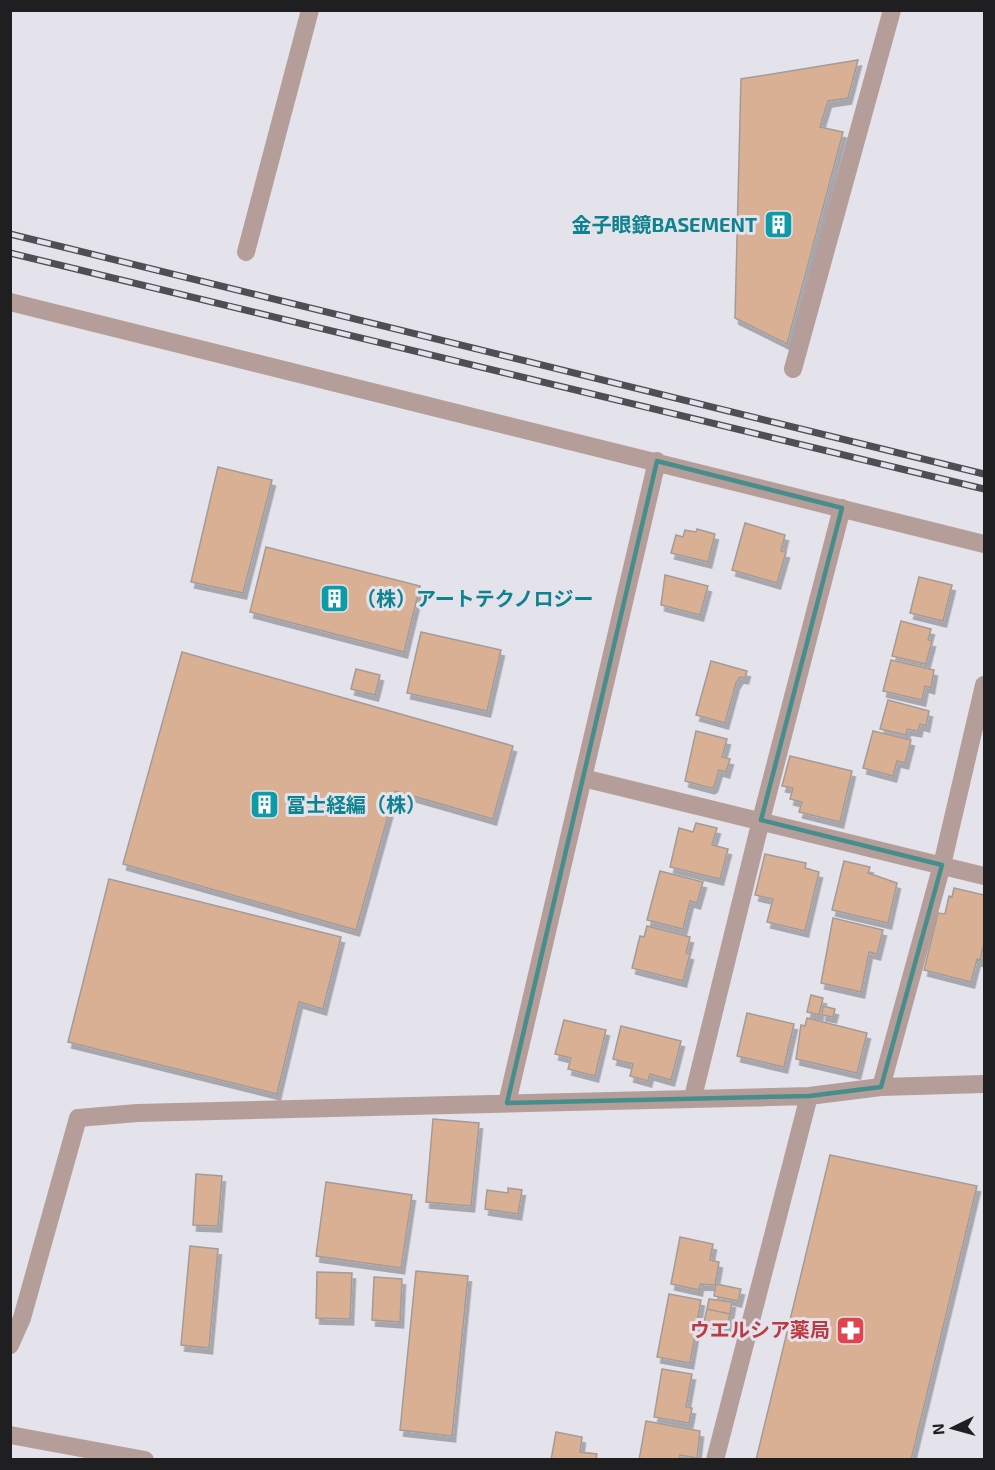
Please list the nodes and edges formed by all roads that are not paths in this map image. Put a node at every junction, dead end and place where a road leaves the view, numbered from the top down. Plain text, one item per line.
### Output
1 (310, 10) edge
2 (892, 10) edge
3 (246, 252) dead end
4 (10, 302) edge
5 (793, 369) dead end
6 (657, 461) junction
7 (842, 508) junction
8 (984, 544) edge
9 (984, 685) edge
10 (583, 778) junction
11 (761, 820) junction
12 (942, 865) junction
13 (984, 876) edge
14 (984, 1084) edge
15 (881, 1087) junction
16 (809, 1096) junction
17 (693, 1097) junction
18 (507, 1103) junction
19 (10, 1345) edge
20 (10, 1435) edge
21 (145, 1460) edge
22 (715, 1460) edge

1 - 3 street
2 - 5 street
4 - 6 street
6 - 7 street
6 - 10 street
7 - 8 street
7 - 11 street
9 - 12 street
10 - 11 street
10 - 18 street
11 - 12 street
11 - 17 street
12 - 13 street
12 - 15 street
14 - 15 street
15 - 16 street
16 - 17 street
16 - 22 street
17 - 18 street
18 - 19 street
20 - 21 street

